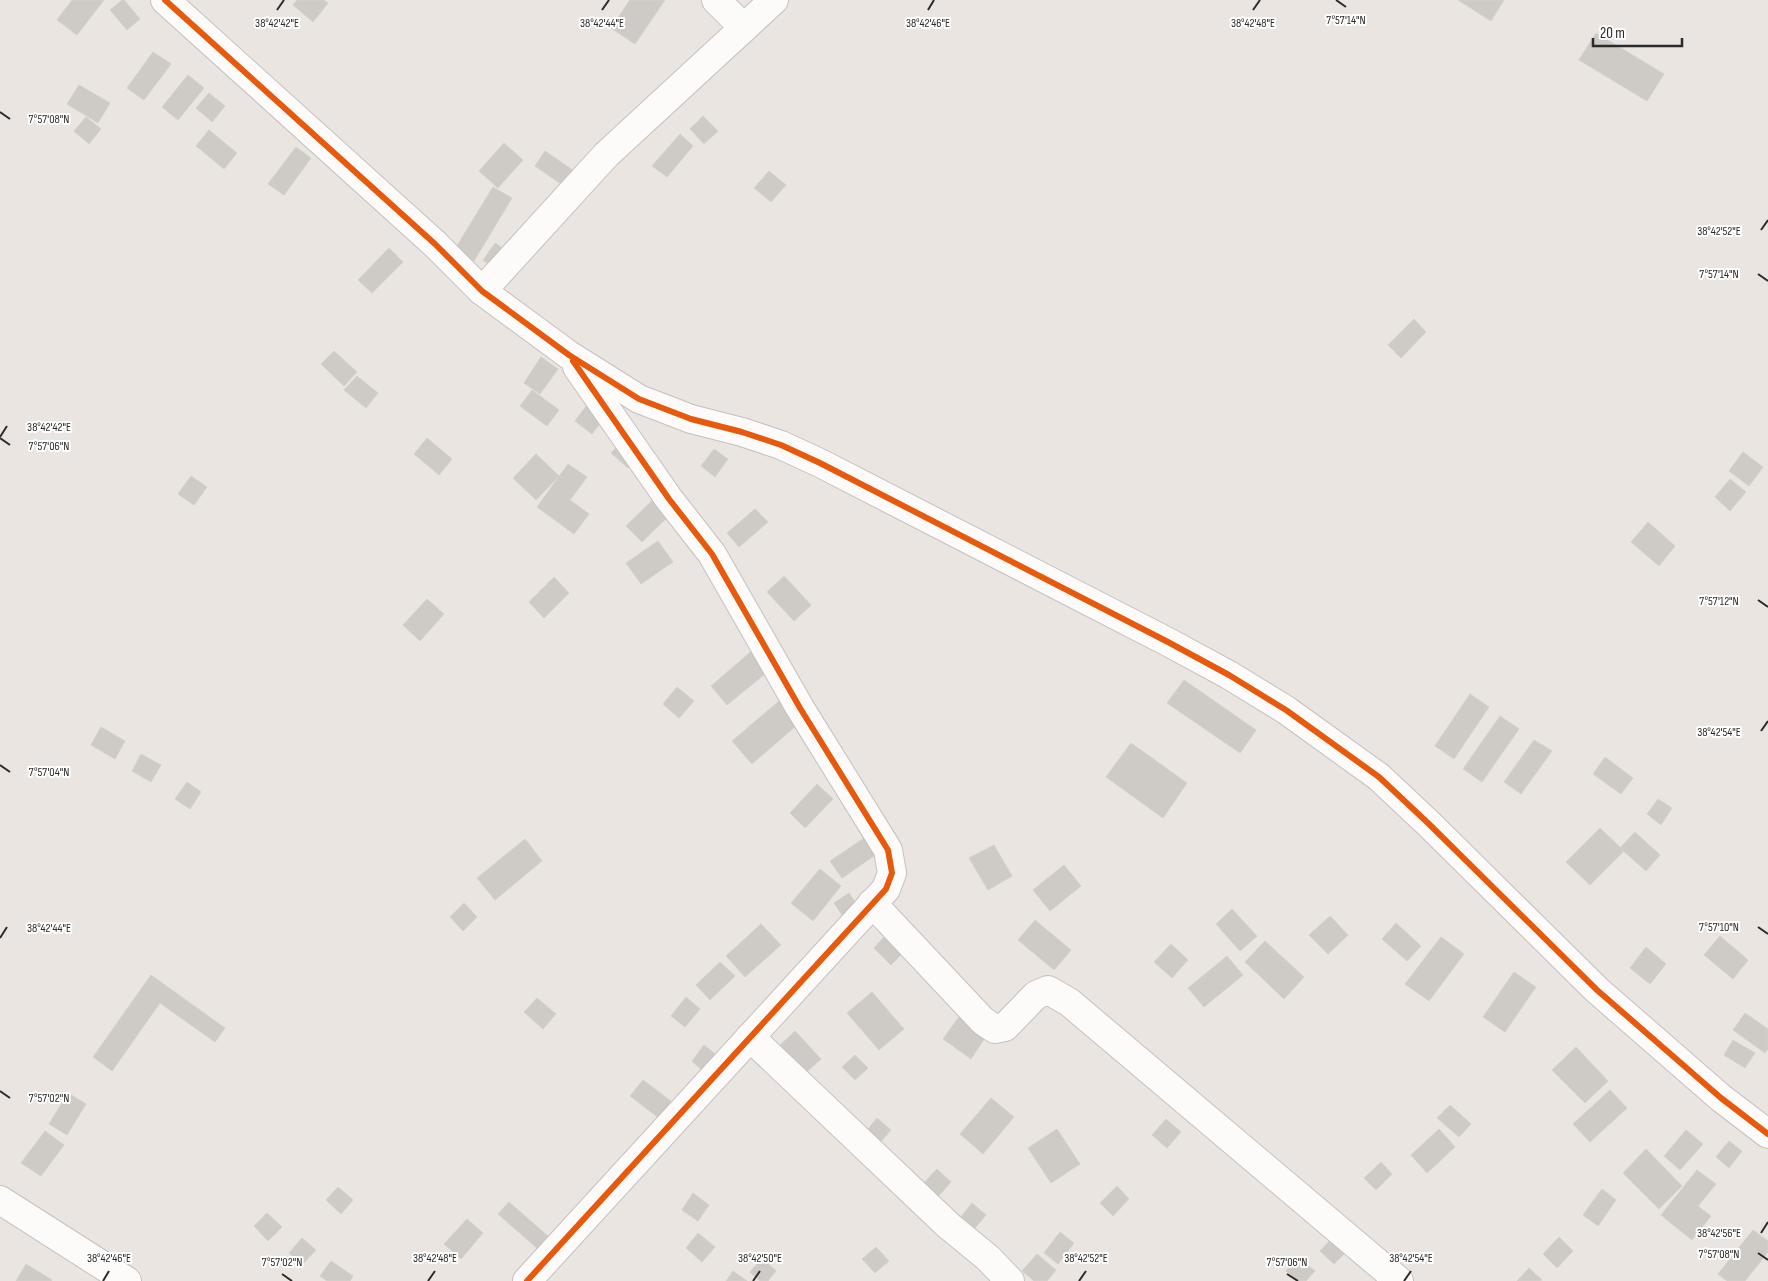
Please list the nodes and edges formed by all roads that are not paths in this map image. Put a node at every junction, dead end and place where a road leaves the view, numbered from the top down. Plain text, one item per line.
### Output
1 (165, 0) edge
2 (716, 0) edge
3 (774, 0) edge
4 (744, 28) junction
5 (482, 291) junction
6 (569, 355) junction
7 (872, 904) junction
8 (750, 1037) junction
9 (1768, 1134) edge
10 (0, 1200) edge
11 (127, 1281) edge
12 (527, 1281) edge
13 (1010, 1281) edge
14 (1399, 1281) edge

1 - 5 street
2 - 4 street
3 - 4 street
4 - 5 street
5 - 6 street
6 - 7 street
6 - 9 street
7 - 8 street
7 - 14 street
8 - 12 street
8 - 13 street
10 - 11 street

